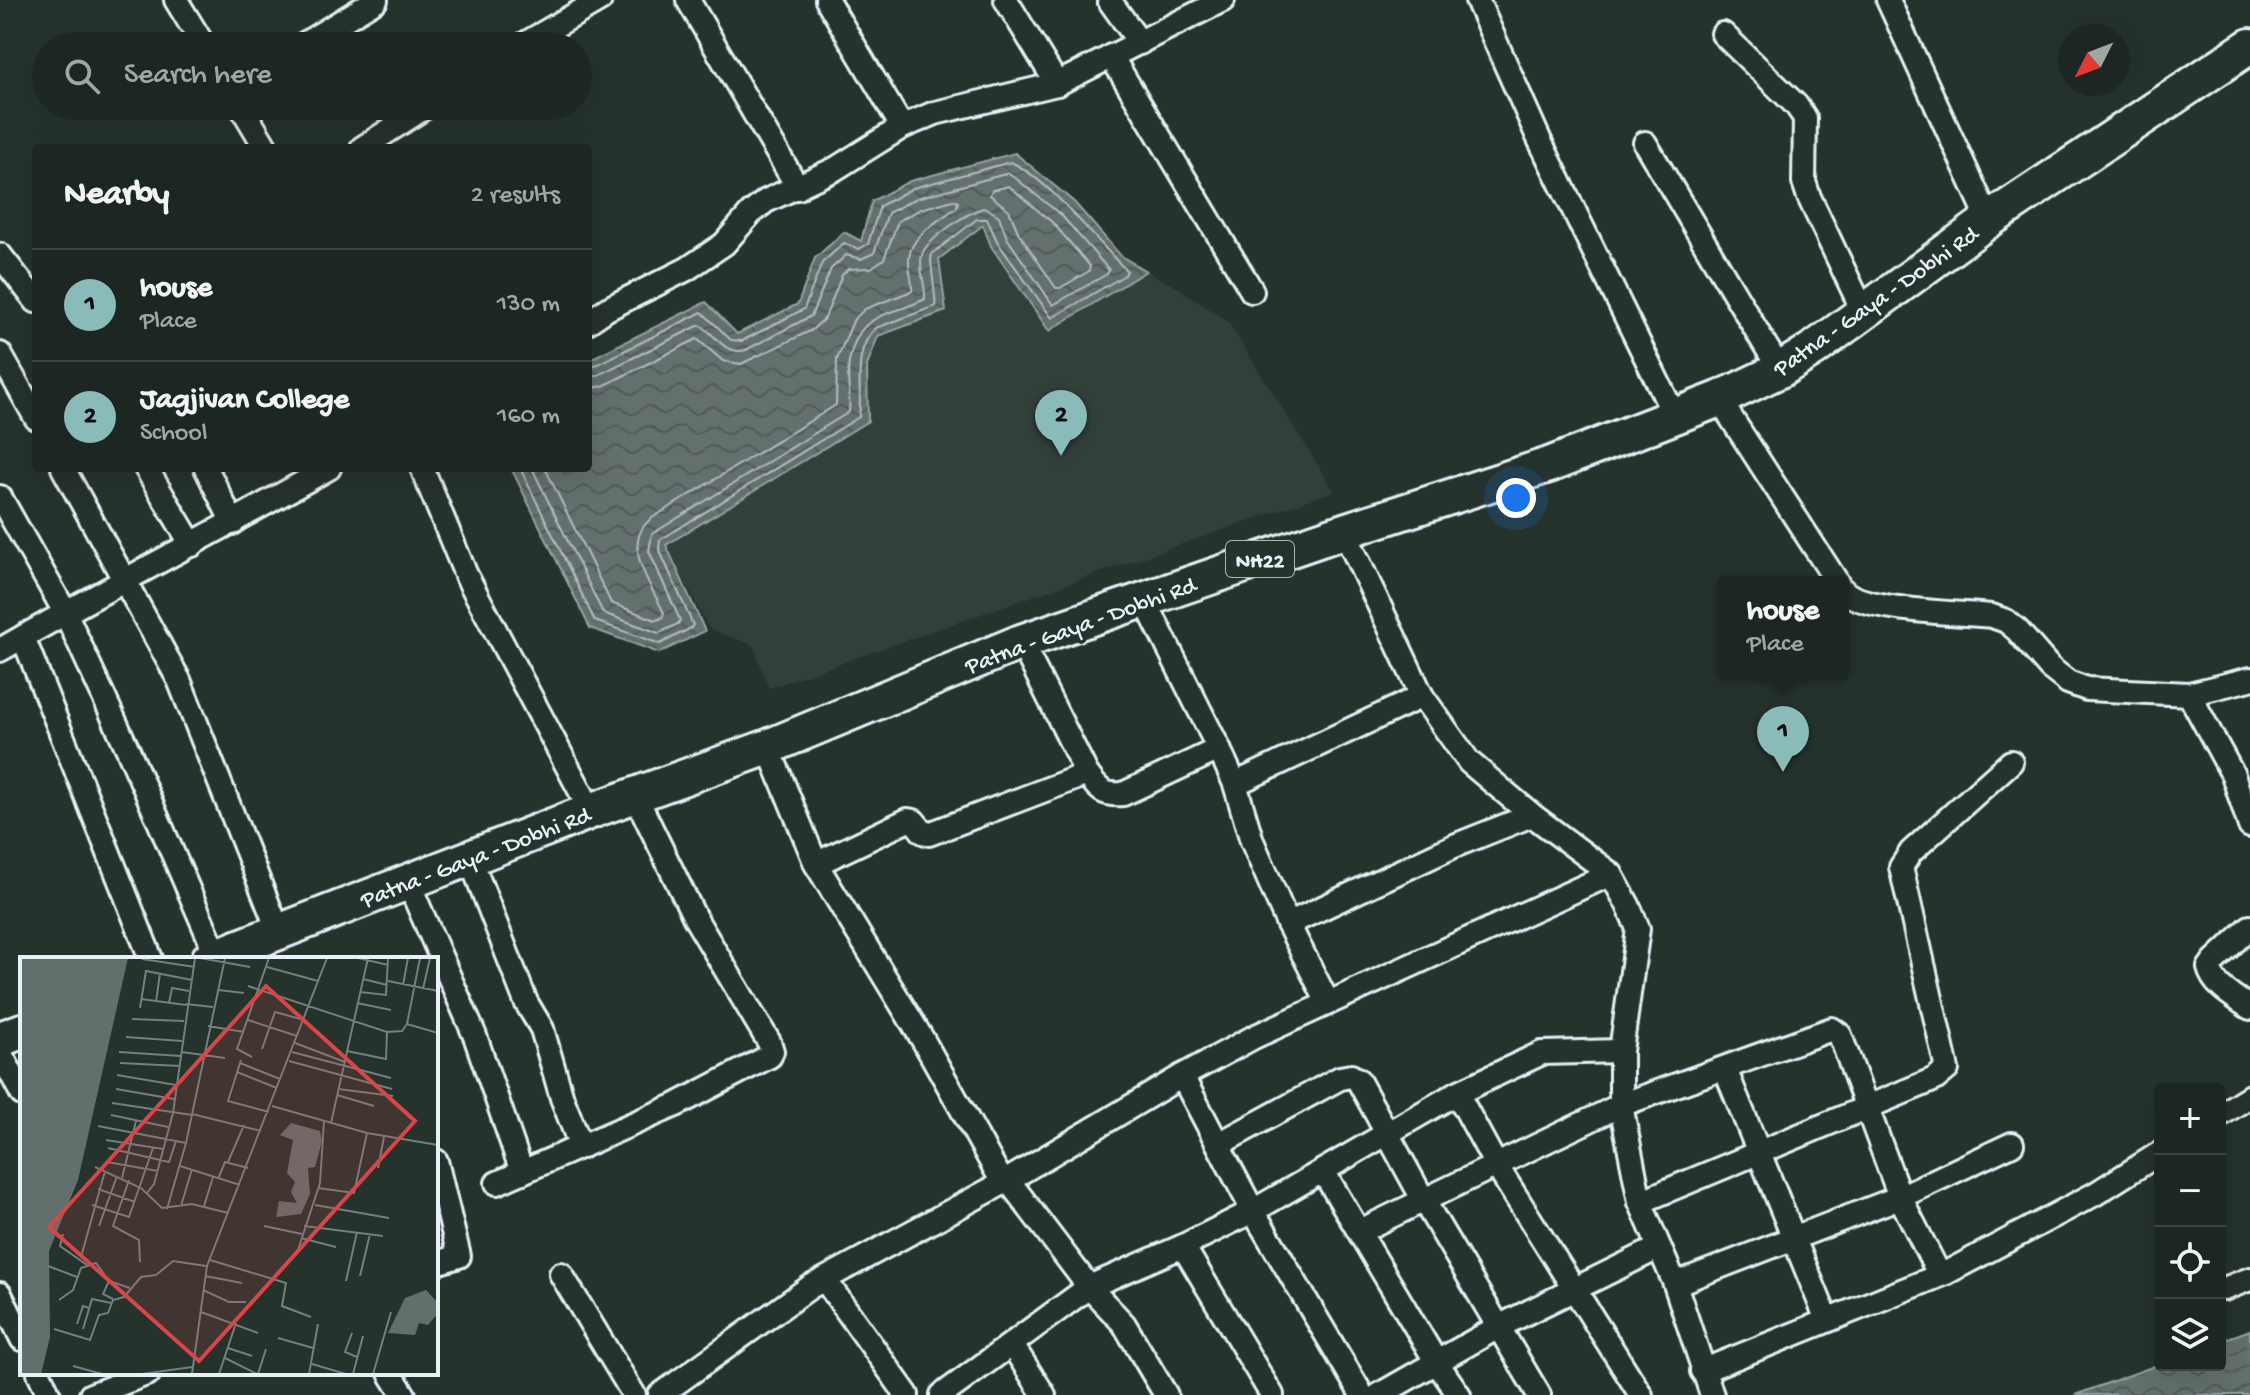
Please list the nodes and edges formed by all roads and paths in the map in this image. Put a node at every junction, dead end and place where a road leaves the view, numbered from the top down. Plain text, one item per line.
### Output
1 (176, 0) edge
2 (376, 0) edge
3 (600, 0) edge
4 (688, 0) edge
5 (827, 0) edge
6 (1006, 0) edge
7 (1109, 0) edge
8 (1223, 0) edge
9 (1477, 0) edge
10 (1888, 0) edge
11 (195, 32) edge
12 (324, 32) edge
13 (545, 32) edge
14 (1723, 34) dead end
15 (1140, 43) junction
16 (2250, 46) edge
17 (1111, 56) junction
18 (1057, 84) junction
19 (249, 120) edge
20 (405, 120) edge
21 (902, 127) junction
22 (1645, 143) dead end
23 (264, 144) edge
24 (368, 144) edge
25 (798, 188) junction
26 (1989, 220) junction
27 (0, 255) edge
28 (1252, 291) dead end
29 (32, 296) edge
30 (1864, 313) junction
31 (592, 319) edge
32 (0, 354) edge
33 (1780, 370) junction
34 (1719, 399) junction
35 (32, 411) edge
36 (1675, 417) junction
37 (65, 472) edge
38 (148, 472) edge
39 (208, 472) edge
40 (322, 472) edge
41 (424, 472) edge
42 (0, 497) edge
43 (233, 523) junction
44 (1344, 531) junction
45 (192, 545) junction
46 (1833, 576) edge
47 (124, 579) junction
48 (1849, 597) edge
49 (1144, 599) junction
50 (65, 612) junction
51 (23, 637) junction
52 (1021, 642) junction
53 (0, 650) edge
54 (2250, 679) edge
55 (2189, 694) junction
56 (1422, 696) junction
57 (768, 747) junction
58 (1219, 749) junction
59 (2011, 762) dead end
60 (1087, 774) junction
61 (1235, 784) junction
62 (635, 795) junction
63 (591, 811) junction
64 (1532, 815) junction
65 (2250, 826) edge
66 (470, 858) junction
67 (816, 864) junction
68 (1611, 874) junction
69 (408, 882) junction
70 (1288, 924) junction
71 (2250, 927) edge
72 (279, 932) junction
73 (150, 957) edge
74 (213, 957) edge
75 (216, 957) edge
76 (1328, 1003) junction
77 (2250, 1008) edge
78 (20, 1032) edge
79 (0, 1039) edge
80 (1621, 1051) junction
81 (0, 1052) edge
82 (1725, 1069) junction
83 (1182, 1076) junction
84 (20, 1090) edge
85 (1457, 1093) junction
86 (2250, 1096) edge
87 (1621, 1105) junction
88 (1866, 1107) junction
89 (2226, 1111) edge
90 (1387, 1135) junction
91 (1219, 1144) junction
92 (2012, 1144) dead end
93 (581, 1147) junction
94 (1759, 1153) junction
95 (2157, 1155) edge
96 (1496, 1165) junction
97 (438, 1169) edge
98 (1323, 1171) junction
99 (522, 1172) junction
100 (1006, 1181) junction
101 (497, 1183) dead end
102 (1900, 1197) junction
103 (1424, 1201) junction
104 (1640, 1202) junction
105 (1253, 1211) junction
106 (1360, 1231) junction
107 (1794, 1238) junction
108 (1183, 1246) junction
109 (1658, 1248) junction
110 (438, 1262) edge
111 (561, 1274) dead end
112 (1939, 1274) junction
113 (2250, 1279) edge
114 (825, 1280) junction
115 (1675, 1284) junction
116 (1089, 1287) junction
117 (1574, 1287) junction
118 (2226, 1288) edge
119 (0, 1294) edge
120 (1827, 1320) junction
121 (1500, 1326) junction
122 (20, 1335) edge
123 (1012, 1345) junction
124 (1437, 1363) junction
125 (1702, 1371) junction
126 (40, 1375) edge
127 (144, 1375) edge
128 (391, 1375) edge
129 (49, 1395) edge
130 (91, 1395) edge
131 (404, 1395) edge
132 (634, 1395) edge
133 (660, 1395) edge
134 (907, 1395) edge
135 (942, 1395) edge
136 (1044, 1395) edge
137 (1166, 1395) edge
138 (1272, 1395) edge
139 (1362, 1395) edge
140 (1379, 1395) edge
141 (1459, 1395) edge
142 (1539, 1395) edge
143 (1641, 1395) edge
144 (1712, 1395) edge

1 - 11 street
2 - 12 street
3 - 13 street
4 - 25 street
5 - 21 street
6 - 18 street
7 - 15 street
8 - 15 street
9 - 36 street
10 - 26 street
14 - 30 street
15 - 17 street
16 - 26 main road, Patna - Gaya - Dobhi Rd / NH22
17 - 18 street
17 - 28 street
18 - 21 street
19 - 23 street
20 - 24 street
21 - 25 street
22 - 33 street
25 - 31 street
26 - 30 main road, Patna - Gaya - Dobhi Rd / NH22
27 - 29 street
30 - 33 main road, Patna - Gaya - Dobhi Rd / NH22
32 - 35 street
33 - 34 main road, Patna - Gaya - Dobhi Rd / NH22
34 - 36 main road, Patna - Gaya - Dobhi Rd / NH22
34 - 46 street
36 - 44 main road, Patna - Gaya - Dobhi Rd / NH22
37 - 47 street
38 - 45 street
39 - 43 street
40 - 43 street
41 - 63 street
42 - 50 street
43 - 45 street
44 - 49 main road, Patna - Gaya - Dobhi Rd / NH22
44 - 56 street
45 - 47 street
47 - 50 street
47 - 72 street
48 - 55 street
49 - 52 main road, Patna - Gaya - Dobhi Rd / NH22
49 - 58 street
50 - 51 street
50 - 74 street
51 - 53 street
51 - 73 street
52 - 57 main road, Patna - Gaya - Dobhi Rd / NH22
52 - 60 street
54 - 55 street
55 - 65 street
56 - 61 street
56 - 64 street
57 - 62 main road, Patna - Gaya - Dobhi Rd / NH22
57 - 67 street
58 - 60 street
58 - 61 street
59 - 88 street
60 - 67 street
61 - 70 street
62 - 63 main road, Patna - Gaya - Dobhi Rd / NH22
62 - 93 street
63 - 66 main road, Patna - Gaya - Dobhi Rd / NH22
64 - 68 street
64 - 70 street
66 - 69 main road, Patna - Gaya - Dobhi Rd / NH22
66 - 93 street
67 - 100 street
68 - 76 street
68 - 80 street
69 - 72 main road, Patna - Gaya - Dobhi Rd / NH22
69 - 99 street
70 - 76 street
71 - 77 street
72 - 75 main road, Patna - Gaya - Dobhi Rd / NH22
76 - 83 street
78 - 79 main road
80 - 85 street
80 - 87 street
81 - 84 street
82 - 87 street
82 - 88 street
82 - 94 street
83 - 91 street
83 - 100 street
85 - 90 street
85 - 96 street
86 - 89 street
87 - 96 street
87 - 104 street
88 - 94 street
88 - 102 street
90 - 91 street
90 - 98 street
90 - 103 street
91 - 105 street
92 - 102 street
93 - 99 street
94 - 104 street
94 - 107 street
95 - 112 street
96 - 103 street
96 - 117 street
97 - 110 street
98 - 105 street
98 - 106 street
99 - 101 street
100 - 114 street
100 - 116 street
102 - 107 street
102 - 112 street
103 - 106 street
103 - 121 street
104 - 109 street
105 - 108 street
105 - 139 street
106 - 124 street
107 - 115 street
107 - 120 street
108 - 116 street
108 - 138 street
109 - 115 street
109 - 117 street
111 - 132 street
112 - 120 street
113 - 118 street
114 - 133 street
114 - 134 street
115 - 125 street
116 - 123 street
116 - 137 street
117 - 121 street
117 - 143 street
119 - 122 street
120 - 125 street
121 - 124 street
121 - 142 street
123 - 135 street
123 - 136 street
124 - 140 street
124 - 141 street
125 - 144 street
126 - 129 street
127 - 130 street
128 - 131 street

